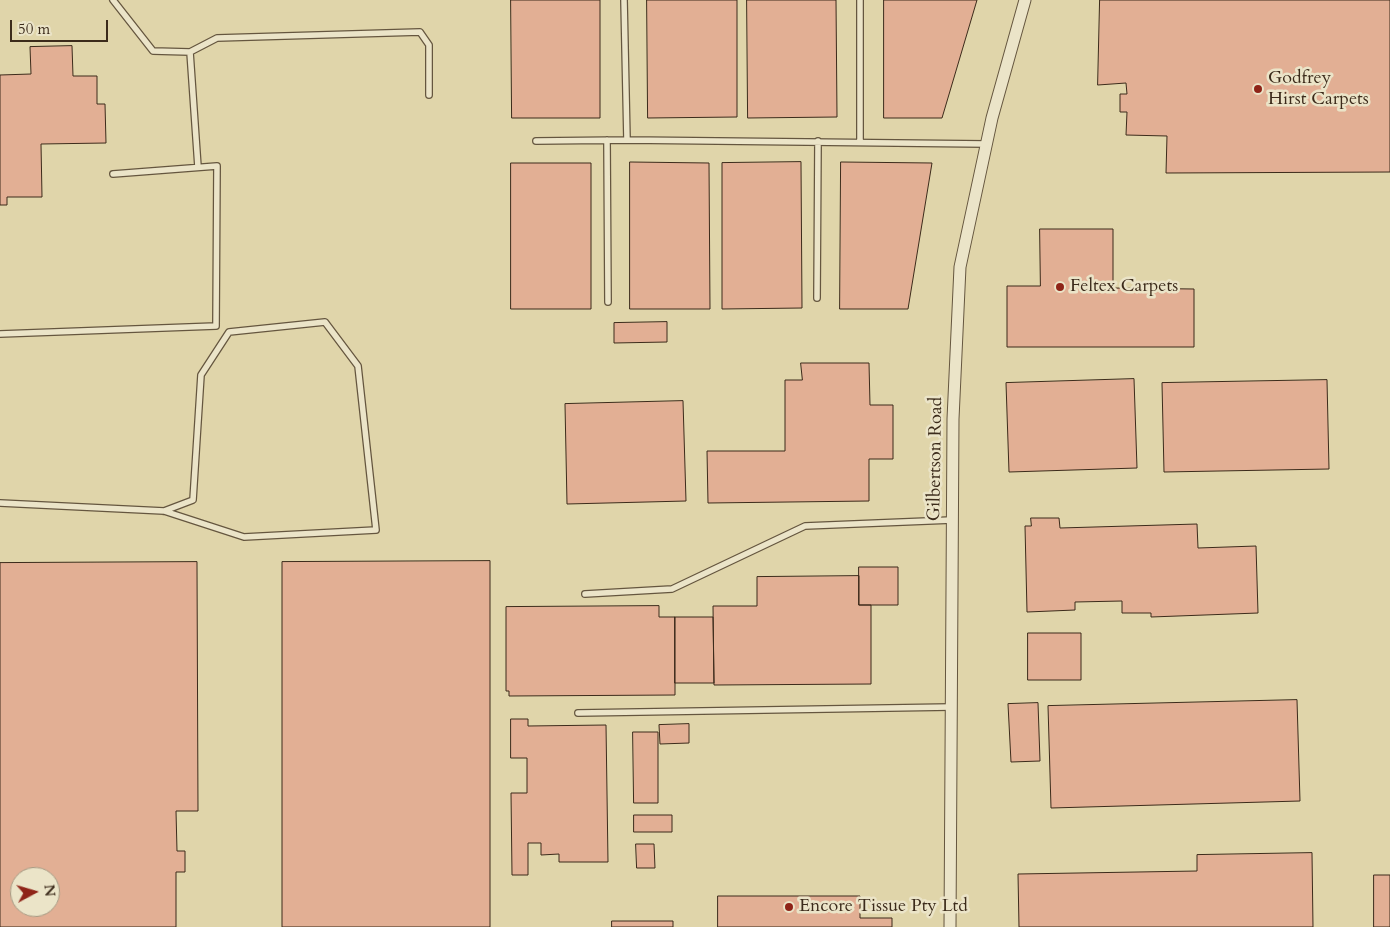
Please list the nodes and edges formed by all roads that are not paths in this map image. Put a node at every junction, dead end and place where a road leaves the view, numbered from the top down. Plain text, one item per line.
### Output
1 (112, 0) edge
2 (624, 0) edge
3 (860, 0) edge
4 (1026, 0) edge
5 (190, 52) junction
6 (429, 95) dead end
7 (608, 140) junction
8 (627, 140) junction
9 (536, 141) dead end
10 (818, 141) junction
11 (860, 141) junction
12 (986, 144) junction
13 (198, 167) junction
14 (113, 174) dead end
15 (817, 298) dead end
16 (608, 302) dead end
17 (0, 334) edge
18 (0, 503) edge
19 (164, 511) junction
20 (952, 520) junction
21 (585, 594) dead end
22 (951, 707) junction
23 (578, 713) dead end
24 (950, 927) edge

1 - 5 lane
2 - 8 lane
3 - 11 lane
4 - 12 street, Gilbertson Road
5 - 6 lane
5 - 13 lane
7 - 8 lane
7 - 9 lane
7 - 16 lane
8 - 10 lane
10 - 11 lane
10 - 15 lane
11 - 12 lane
12 - 20 street, Gilbertson Road
13 - 14 lane
13 - 17 lane
18 - 19 lane
19 - 19 lane
20 - 21 lane
20 - 22 street, Gilbertson Road
22 - 23 lane
22 - 24 street, Gilbertson Road

